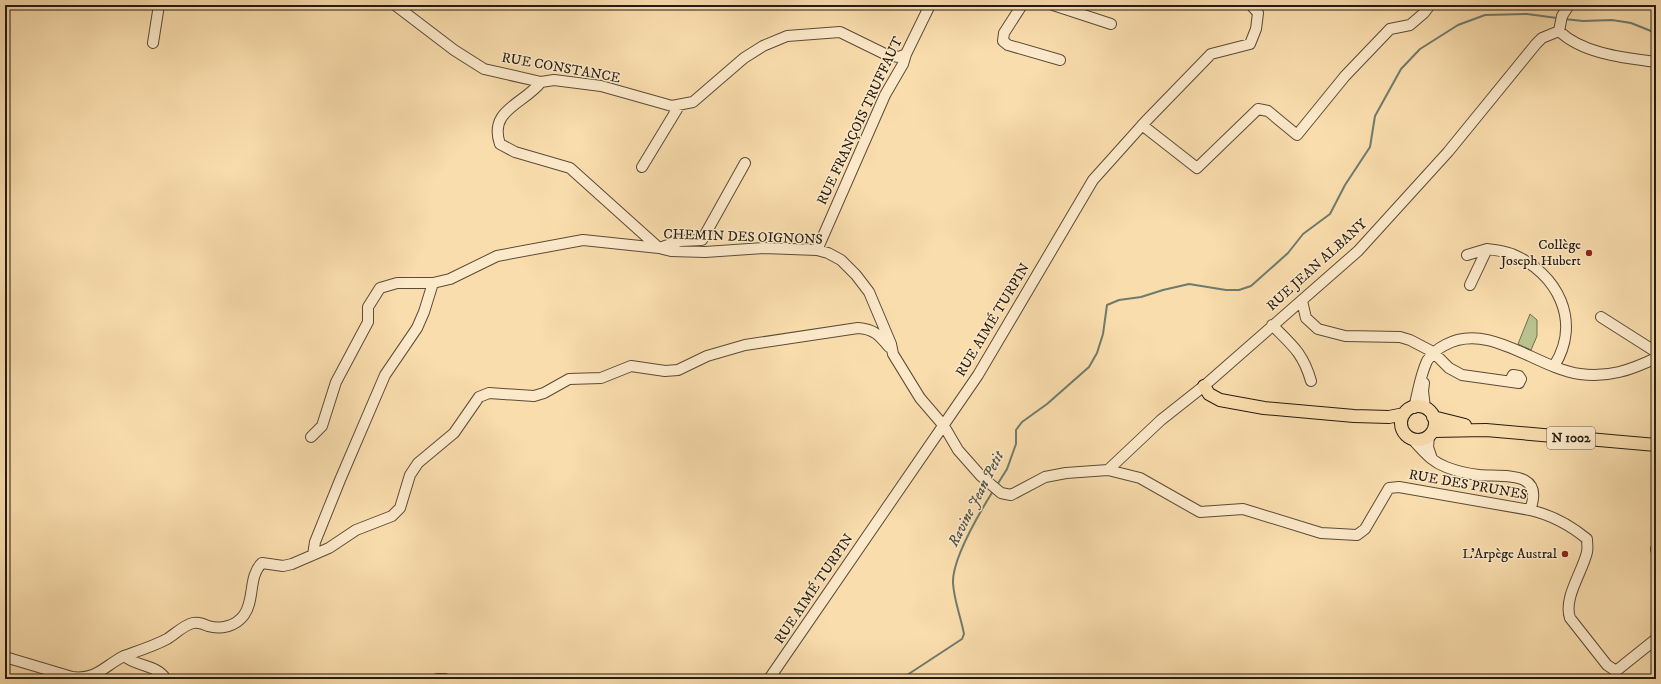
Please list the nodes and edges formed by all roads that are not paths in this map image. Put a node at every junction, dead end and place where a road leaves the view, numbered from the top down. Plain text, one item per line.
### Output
1 (160, 5) edge
2 (395, 5) edge
3 (930, 5) edge
4 (1022, 5) edge
5 (1053, 5) edge
6 (1253, 5) edge
7 (1430, 5) edge
8 (1569, 5) edge
9 (1111, 24) dead end
10 (1560, 25) junction
11 (153, 43) dead end
12 (906, 54) junction
13 (1060, 60) dead end
14 (1656, 62) edge
15 (541, 82) junction
16 (679, 106) junction
17 (1142, 125) junction
18 (745, 162) dead end
19 (642, 167) dead end
20 (659, 248) junction
21 (1487, 249) junction
22 (817, 250) junction
23 (1467, 255) dead end
24 (433, 283) junction
25 (1470, 285) dead end
26 (1302, 301) junction
27 (1601, 317) dead end
28 (1272, 326) junction
29 (1656, 352) edge
30 (893, 354) junction
31 (1436, 354) junction
32 (1656, 358) edge
33 (1554, 366) junction
34 (1311, 381) dead end
35 (1510, 382) dead end
36 (1204, 386) junction
37 (1419, 412) junction
38 (1354, 416) junction
39 (944, 426) junction
40 (1403, 429) junction
41 (1486, 430) junction
42 (1431, 433) junction
43 (311, 437) dead end
44 (1411, 438) junction
45 (1656, 445) edge
46 (1433, 461) junction
47 (1108, 470) junction
48 (1530, 510) junction
49 (312, 555) junction
50 (1656, 639) edge
51 (124, 656) junction
52 (5, 657) edge
53 (98, 676) edge
54 (166, 679) edge
55 (437, 679) edge
56 (445, 679) edge
57 (769, 679) edge

1 - 11 street
2 - 15 street, RUE CONSTANCE
3 - 12 street, RUE FRANÇOIS TRUFFAUT
4 - 13 street
5 - 9 street
6 - 17 street, RUE AIMÉ TURPIN
7 - 17 street
8 - 10 street
10 - 14 street
10 - 26 street, RUE JEAN ALBANY
12 - 16 street
12 - 22 street, RUE FRANÇOIS TRUFFAUT
15 - 16 street, RUE CONSTANCE
15 - 20 street
16 - 19 street
17 - 39 street, RUE AIMÉ TURPIN
18 - 20 street
20 - 22 street, CHEMIN DES OIGNONS
20 - 24 street, CHEMIN DES OIGNONS
21 - 23 street
21 - 25 street
21 - 33 street
22 - 30 street, CHEMIN DES OIGNONS
24 - 43 street, CHEMIN DES OIGNONS
24 - 49 street
26 - 28 street, RUE JEAN ALBANY
26 - 31 street
27 - 29 street
28 - 34 street
28 - 36 street, RUE JEAN ALBANY
30 - 39 street, CHEMIN DES OIGNONS
30 - 49 street
31 - 33 street
31 - 35 street
31 - 37 street
32 - 33 street
36 - 38 main road, N 1002
36 - 47 street, RUE JEAN ALBANY
37 - 38 main road, N 1002
37 - 40 main road
37 - 41 main road, N 1002
37 - 42 main road
38 - 40 main road, N 1002
39 - 47 street, RUE DES PRUNES
39 - 57 street, RUE AIMÉ TURPIN
40 - 44 main road
41 - 42 main road, N 1002
41 - 45 main road, N 1002
42 - 44 main road
42 - 46 street
44 - 46 street
46 - 48 street
47 - 48 street, RUE DES PRUNES
48 - 50 street, RUE DES PRUNES
49 - 51 street
51 - 53 street
51 - 54 street
52 - 53 street
55 - 56 street

